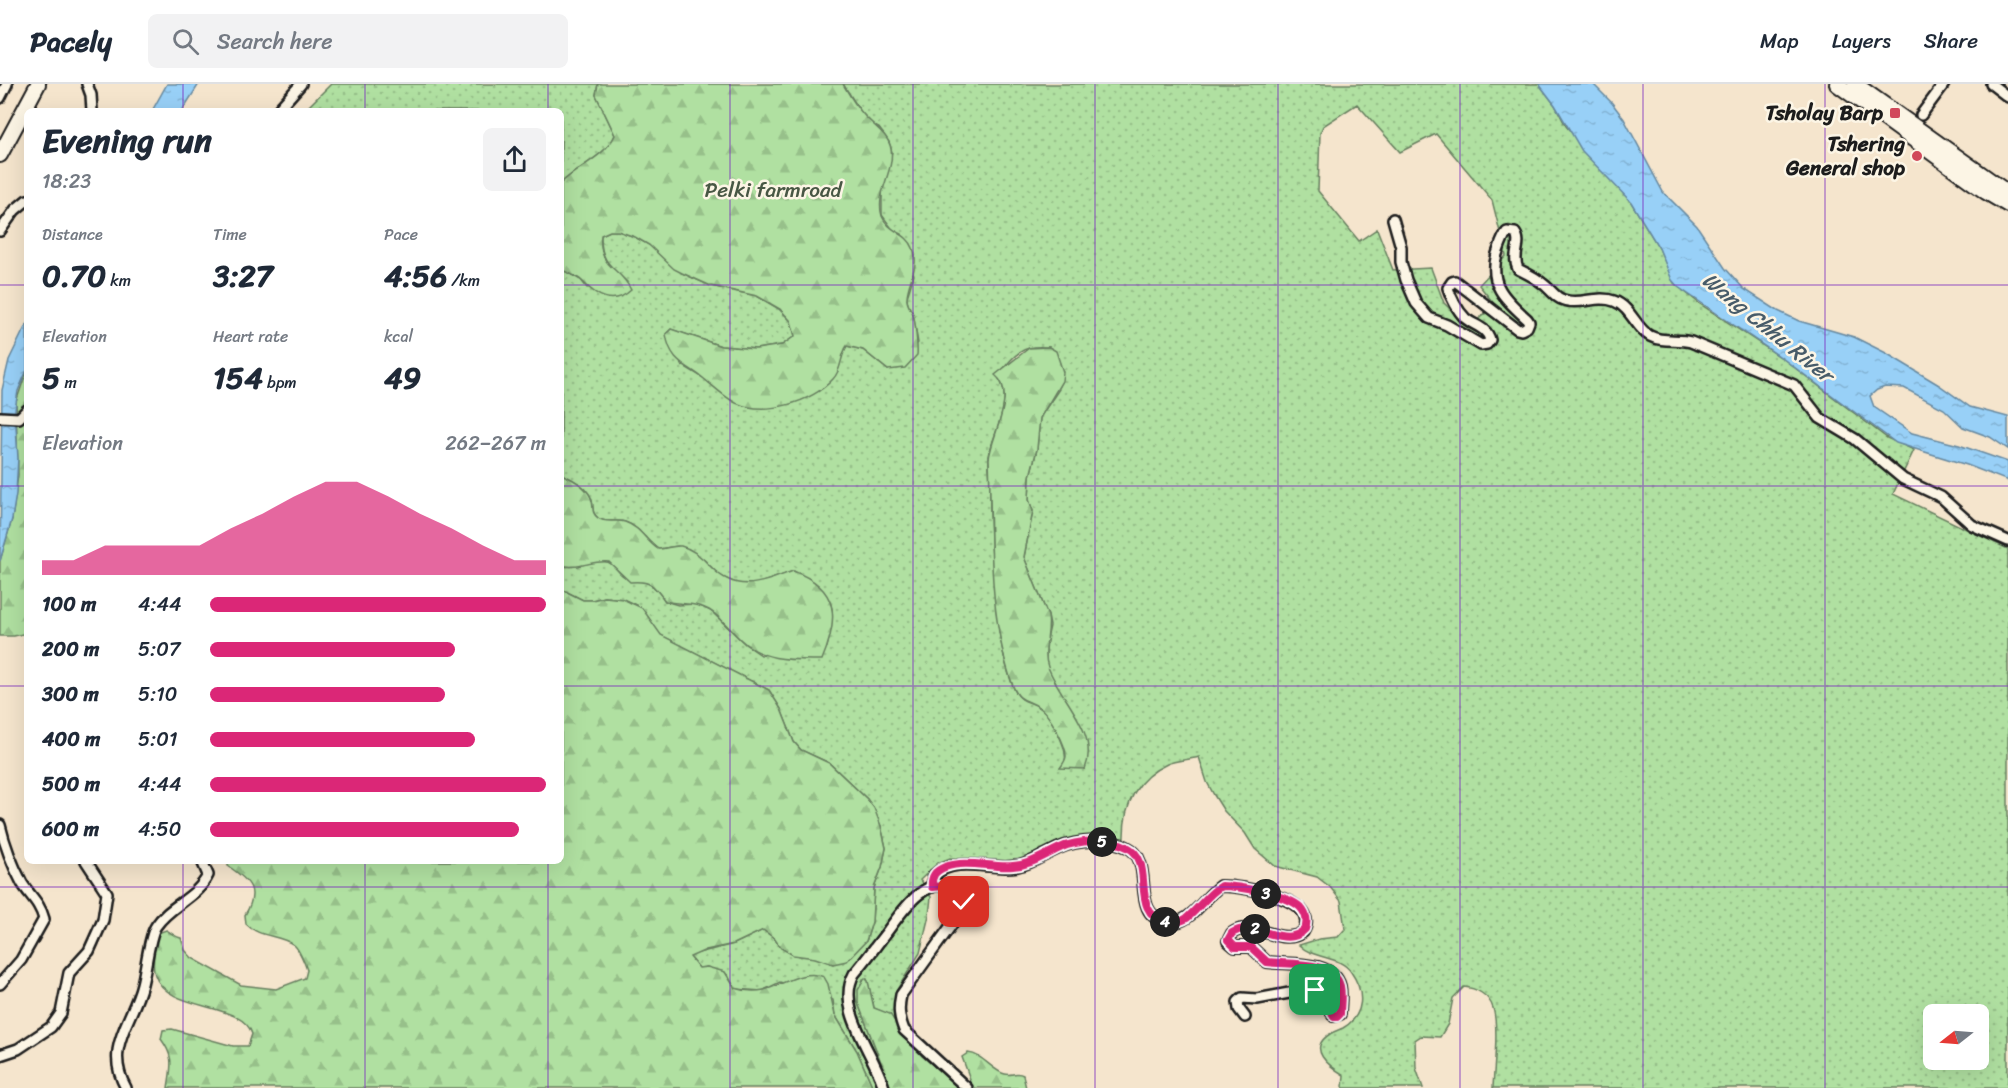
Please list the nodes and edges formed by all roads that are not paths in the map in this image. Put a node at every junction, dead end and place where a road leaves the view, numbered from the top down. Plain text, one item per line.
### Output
1 (8, 84) edge
2 (28, 84) edge
3 (38, 84) edge
4 (87, 84) edge
5 (301, 84) edge
6 (1837, 84) edge
7 (1855, 84) edge
8 (1944, 84) edge
9 (1991, 84) edge
10 (2008, 97) edge
11 (0, 98) edge
12 (25, 108) edge
13 (92, 108) edge
14 (280, 108) edge
15 (24, 110) edge
16 (1922, 115) dead end
17 (0, 136) edge
18 (0, 155) edge
19 (2008, 193) edge
20 (24, 202) edge
21 (2008, 205) edge
22 (1394, 219) dead end
23 (0, 231) edge
24 (24, 413) edge
25 (0, 417) edge
26 (2008, 541) edge
27 (0, 825) edge
28 (88, 864) edge
29 (203, 864) edge
30 (932, 887) junction
31 (0, 984) edge
32 (1245, 1017) dead end
33 (0, 1055) edge
34 (126, 1088) edge
35 (884, 1088) edge
36 (967, 1088) edge

1 - 11 street
2 - 17 highway
3 - 12 highway
4 - 13 street
5 - 14 street
6 - 21 highway
7 - 19 highway
8 - 16 street
9 - 10 street
15 - 18 highway
20 - 23 street
22 - 26 street
24 - 25 street
27 - 31 street
28 - 33 street
29 - 34 street
30 - 32 street
30 - 35 street
30 - 36 street

